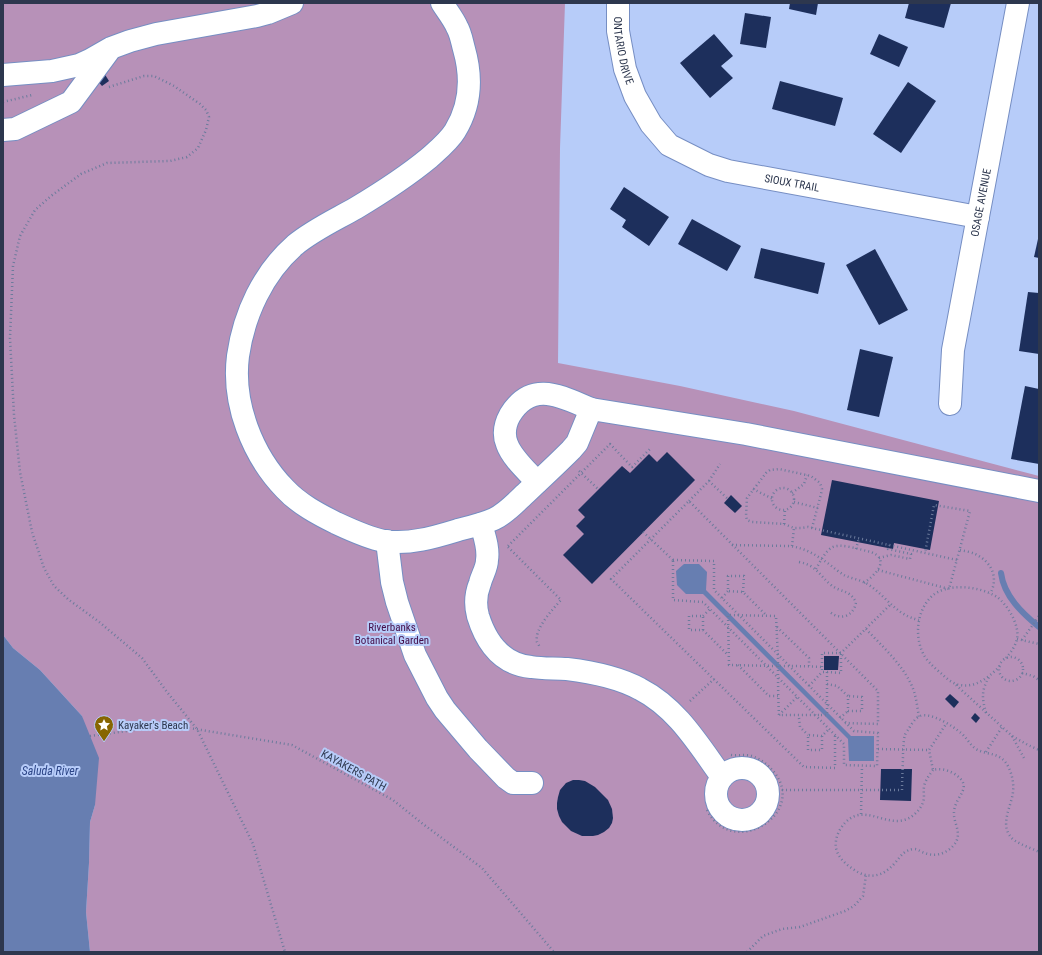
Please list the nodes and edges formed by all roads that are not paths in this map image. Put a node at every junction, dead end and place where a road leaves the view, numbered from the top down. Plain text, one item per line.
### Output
1 (292, 3) edge
2 (442, 3) edge
3 (618, 3) edge
4 (1018, 3) edge
5 (111, 48) junction
6 (3, 75) edge
7 (635, 96) joint
8 (3, 130) edge
9 (978, 217) junction
10 (950, 404) dead end
11 (591, 408) junction
12 (537, 482) junction
13 (1039, 491) edge
14 (481, 524) junction
15 (387, 541) junction
16 (722, 777) dead end
17 (532, 783) dead end

1 - 5 street
2 - 15 street
3 - 7 street, ONTARIO DRIVE
4 - 9 street, OSAGE AVENUE
5 - 6 street
5 - 8 street
7 - 9 street, SIOUX TRAIL
9 - 10 street, OSAGE AVENUE
11 - 12 street
11 - 12 street
11 - 13 street
12 - 14 street
14 - 15 street
14 - 16 street
15 - 17 street

